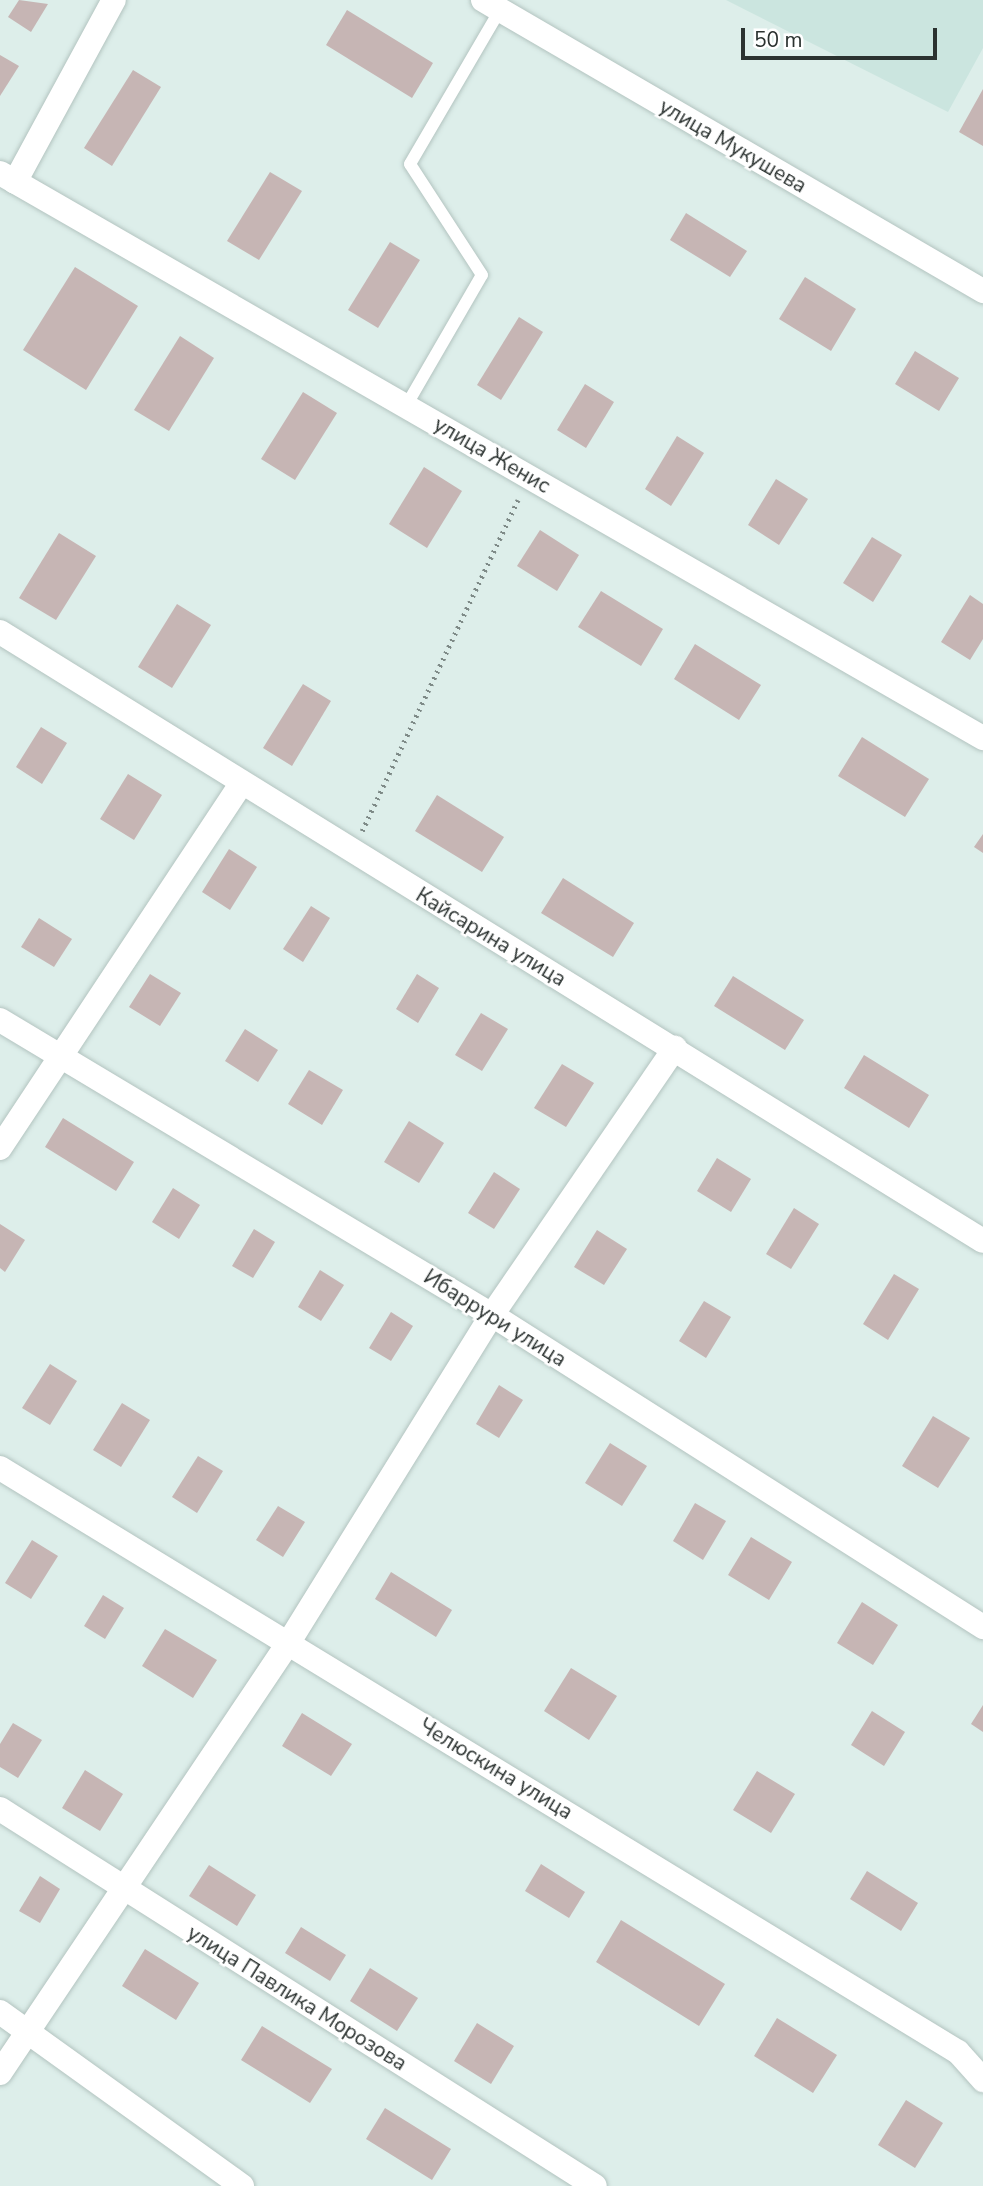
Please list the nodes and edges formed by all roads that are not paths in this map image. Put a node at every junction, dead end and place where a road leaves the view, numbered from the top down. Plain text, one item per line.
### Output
1 (114, 0) edge
2 (491, 5) edge
3 (7, 178) edge
4 (983, 291) edge
5 (405, 406) junction
6 (0, 632) edge
7 (983, 738) edge
8 (240, 785) junction
9 (0, 1020) edge
10 (675, 1048) junction
11 (61, 1057) junction
12 (0, 1148) edge
13 (983, 1241) edge
14 (492, 1315) junction
15 (0, 1468) edge
16 (983, 1627) edge
17 (289, 1642) junction
18 (0, 1809) edge
19 (126, 1891) junction
20 (0, 2012) edge
21 (26, 2030) junction
22 (0, 2073) edge
23 (983, 2080) edge
24 (242, 2186) edge
25 (595, 2186) edge

1 - 3 street
2 - 4 street, улица Мукушева
2 - 5 lane
3 - 5 street, улица Женис
5 - 7 street, улица Женис
6 - 8 street, Кайсарина улица
8 - 10 street, Кайсарина улица
8 - 11 street
9 - 11 street, Ибаррури улица
10 - 13 street, Кайсарина улица
10 - 14 street
11 - 12 street
11 - 14 street, Ибаррури улица
14 - 16 street, Ибаррури улица
14 - 17 street
15 - 17 street, Челюскина улица
17 - 19 street
17 - 23 street, Челюскина улица
18 - 19 street, улица Павлика Морозова
19 - 21 street
19 - 25 street, улица Павлика Морозова
20 - 21 street
21 - 22 street
21 - 24 street

